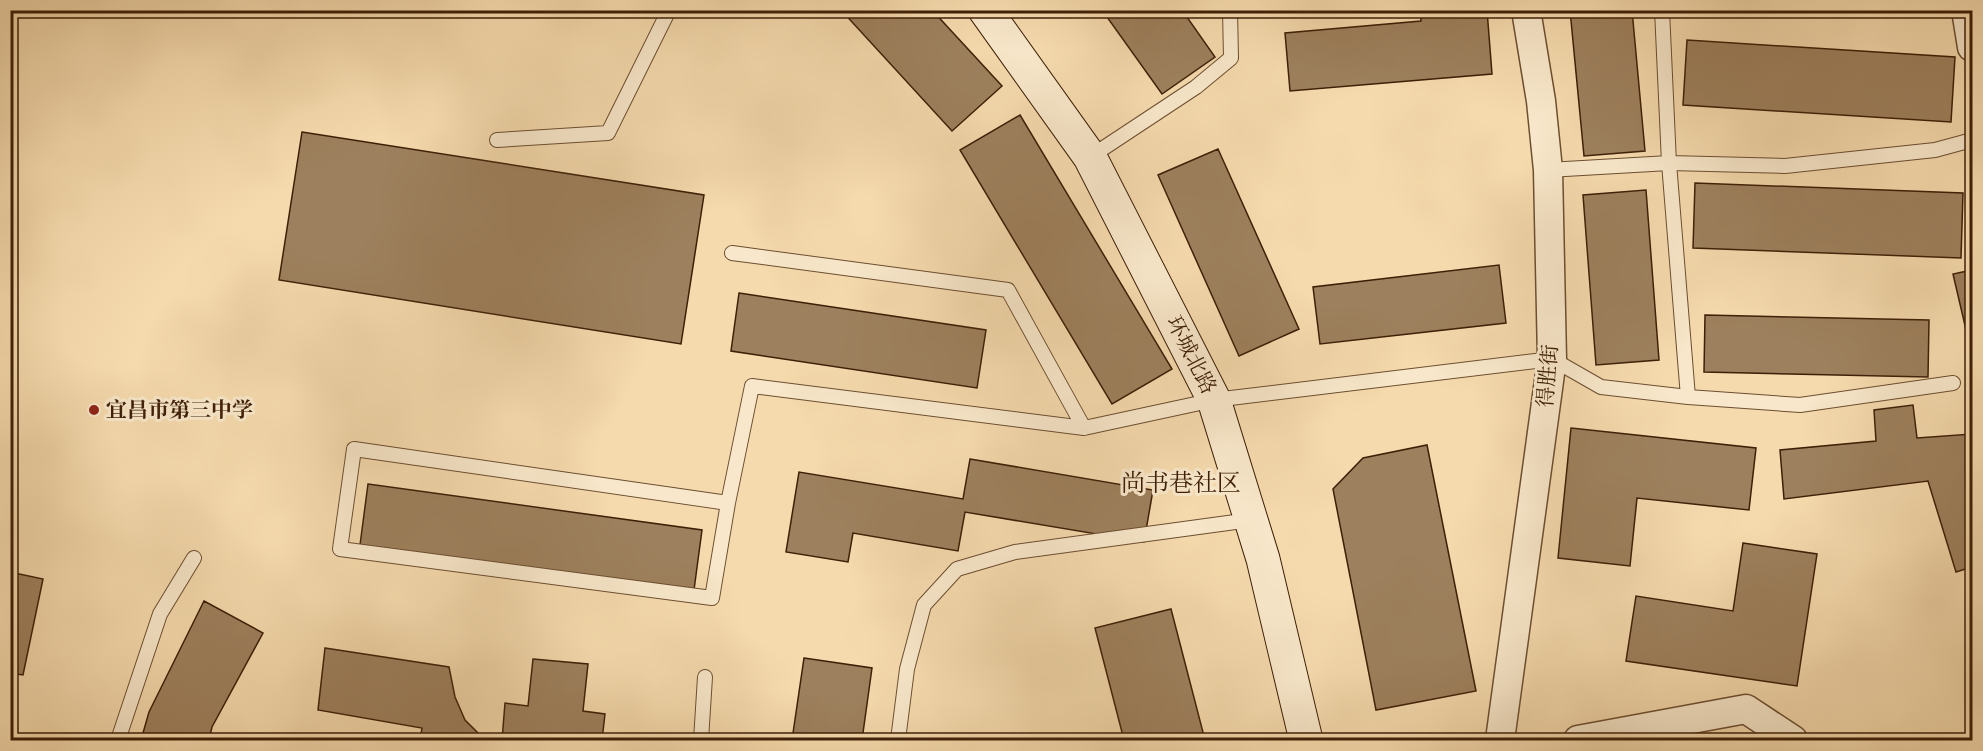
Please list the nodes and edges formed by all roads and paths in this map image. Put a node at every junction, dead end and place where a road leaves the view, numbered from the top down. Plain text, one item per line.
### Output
1 (669, 10) edge
2 (985, 10) edge
3 (1230, 10) edge
4 (1526, 10) edge
5 (1662, 10) edge
6 (1966, 10) edge
7 (1972, 46) edge
8 (496, 140) dead end
9 (1972, 140) edge
10 (1090, 157) junction
11 (1669, 163) junction
12 (1548, 170) junction
13 (732, 253) dead end
14 (1552, 359) junction
15 (1953, 383) dead end
16 (1688, 397) junction
17 (1214, 400) junction
18 (1084, 428) junction
19 (728, 503) junction
20 (1250, 520) junction
21 (194, 558) dead end
22 (705, 677) dead end
23 (118, 741) edge
24 (701, 741) edge
25 (898, 741) edge
26 (1306, 741) edge
27 (1500, 741) edge
28 (1578, 741) edge
29 (1793, 741) edge

1 - 8 lane
2 - 10 main road, 环城北路
3 - 10 lane
4 - 12 street, 得胜街
5 - 11 lane
6 - 7 street
9 - 11 lane
10 - 17 main road, 环城北路
11 - 12 lane
11 - 16 lane
12 - 14 street, 得胜街
13 - 18 lane
14 - 16 lane
14 - 17 lane
14 - 27 street, 得胜街
15 - 16 lane
17 - 18 lane
17 - 20 main road, 环城北路
18 - 19 lane
19 - 19 lane
20 - 25 lane
20 - 26 main road, 环城北路
21 - 23 lane
22 - 24 lane
28 - 29 street

